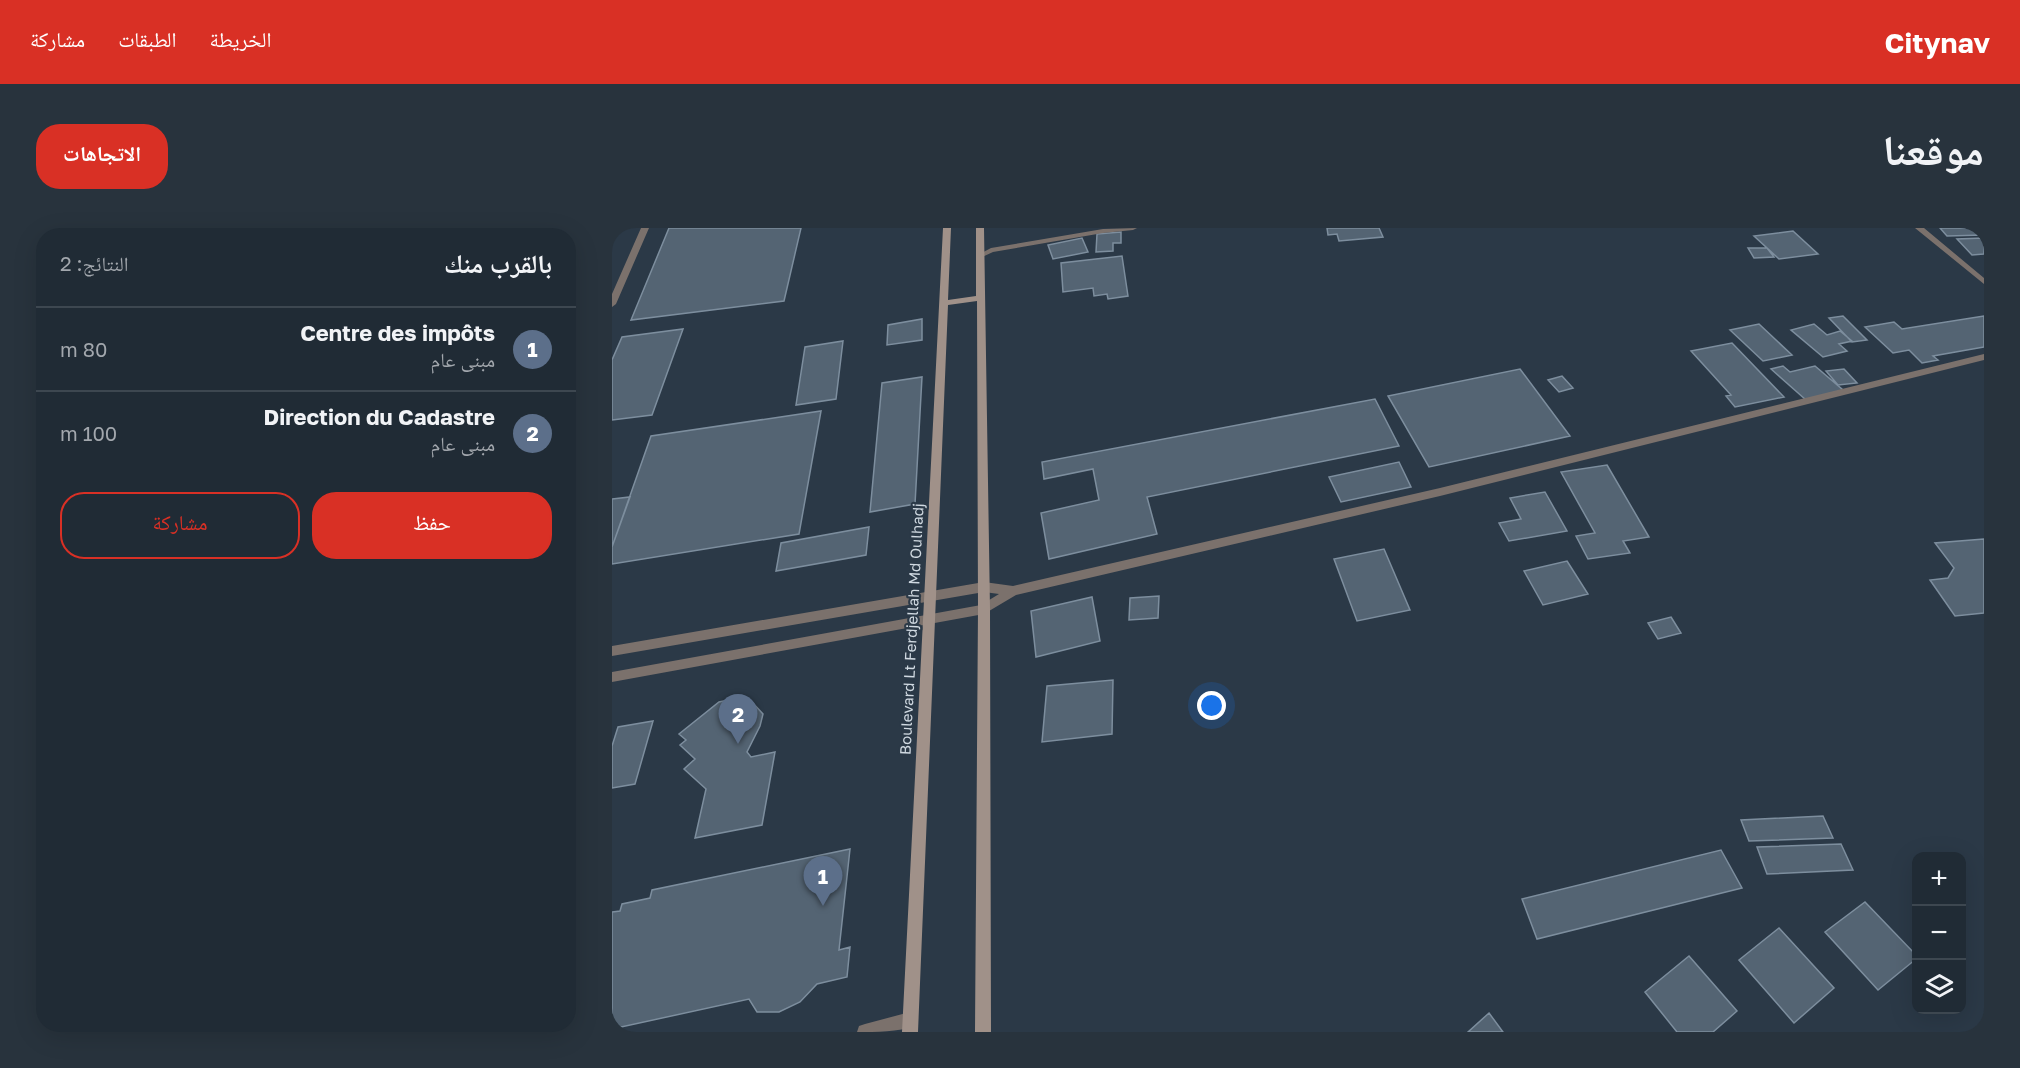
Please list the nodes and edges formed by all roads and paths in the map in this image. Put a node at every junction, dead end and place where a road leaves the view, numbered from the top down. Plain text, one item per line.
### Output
1 (645, 228) edge
2 (947, 228) edge
3 (980, 228) edge
4 (1133, 228) edge
5 (1919, 228) edge
6 (980, 256) junction
7 (1984, 282) edge
8 (980, 298) junction
9 (943, 303) junction
10 (612, 304) edge
11 (1984, 357) edge
12 (984, 587) junction
13 (1013, 591) junction
14 (930, 597) junction
15 (984, 609) junction
16 (929, 620) junction
17 (612, 651) edge
18 (612, 677) edge
19 (910, 1026) edge
20 (865, 1032) edge
21 (983, 1032) edge

1 - 10 street
2 - 9 street, Boulevard Lt Ferdjellah Md Oulhadj
3 - 6 street
4 - 6 street
5 - 7 street
6 - 8 street
8 - 9 street
8 - 12 street
9 - 14 street, Boulevard Lt Ferdjellah Md Oulhadj
11 - 13 street
12 - 13 street
12 - 14 street
12 - 15 street
13 - 15 street
14 - 16 street, Boulevard Lt Ferdjellah Md Oulhadj
14 - 17 street
15 - 16 street
15 - 21 street
16 - 18 street
16 - 19 street, Boulevard Lt Ferdjellah Md Oulhadj
19 - 20 street

